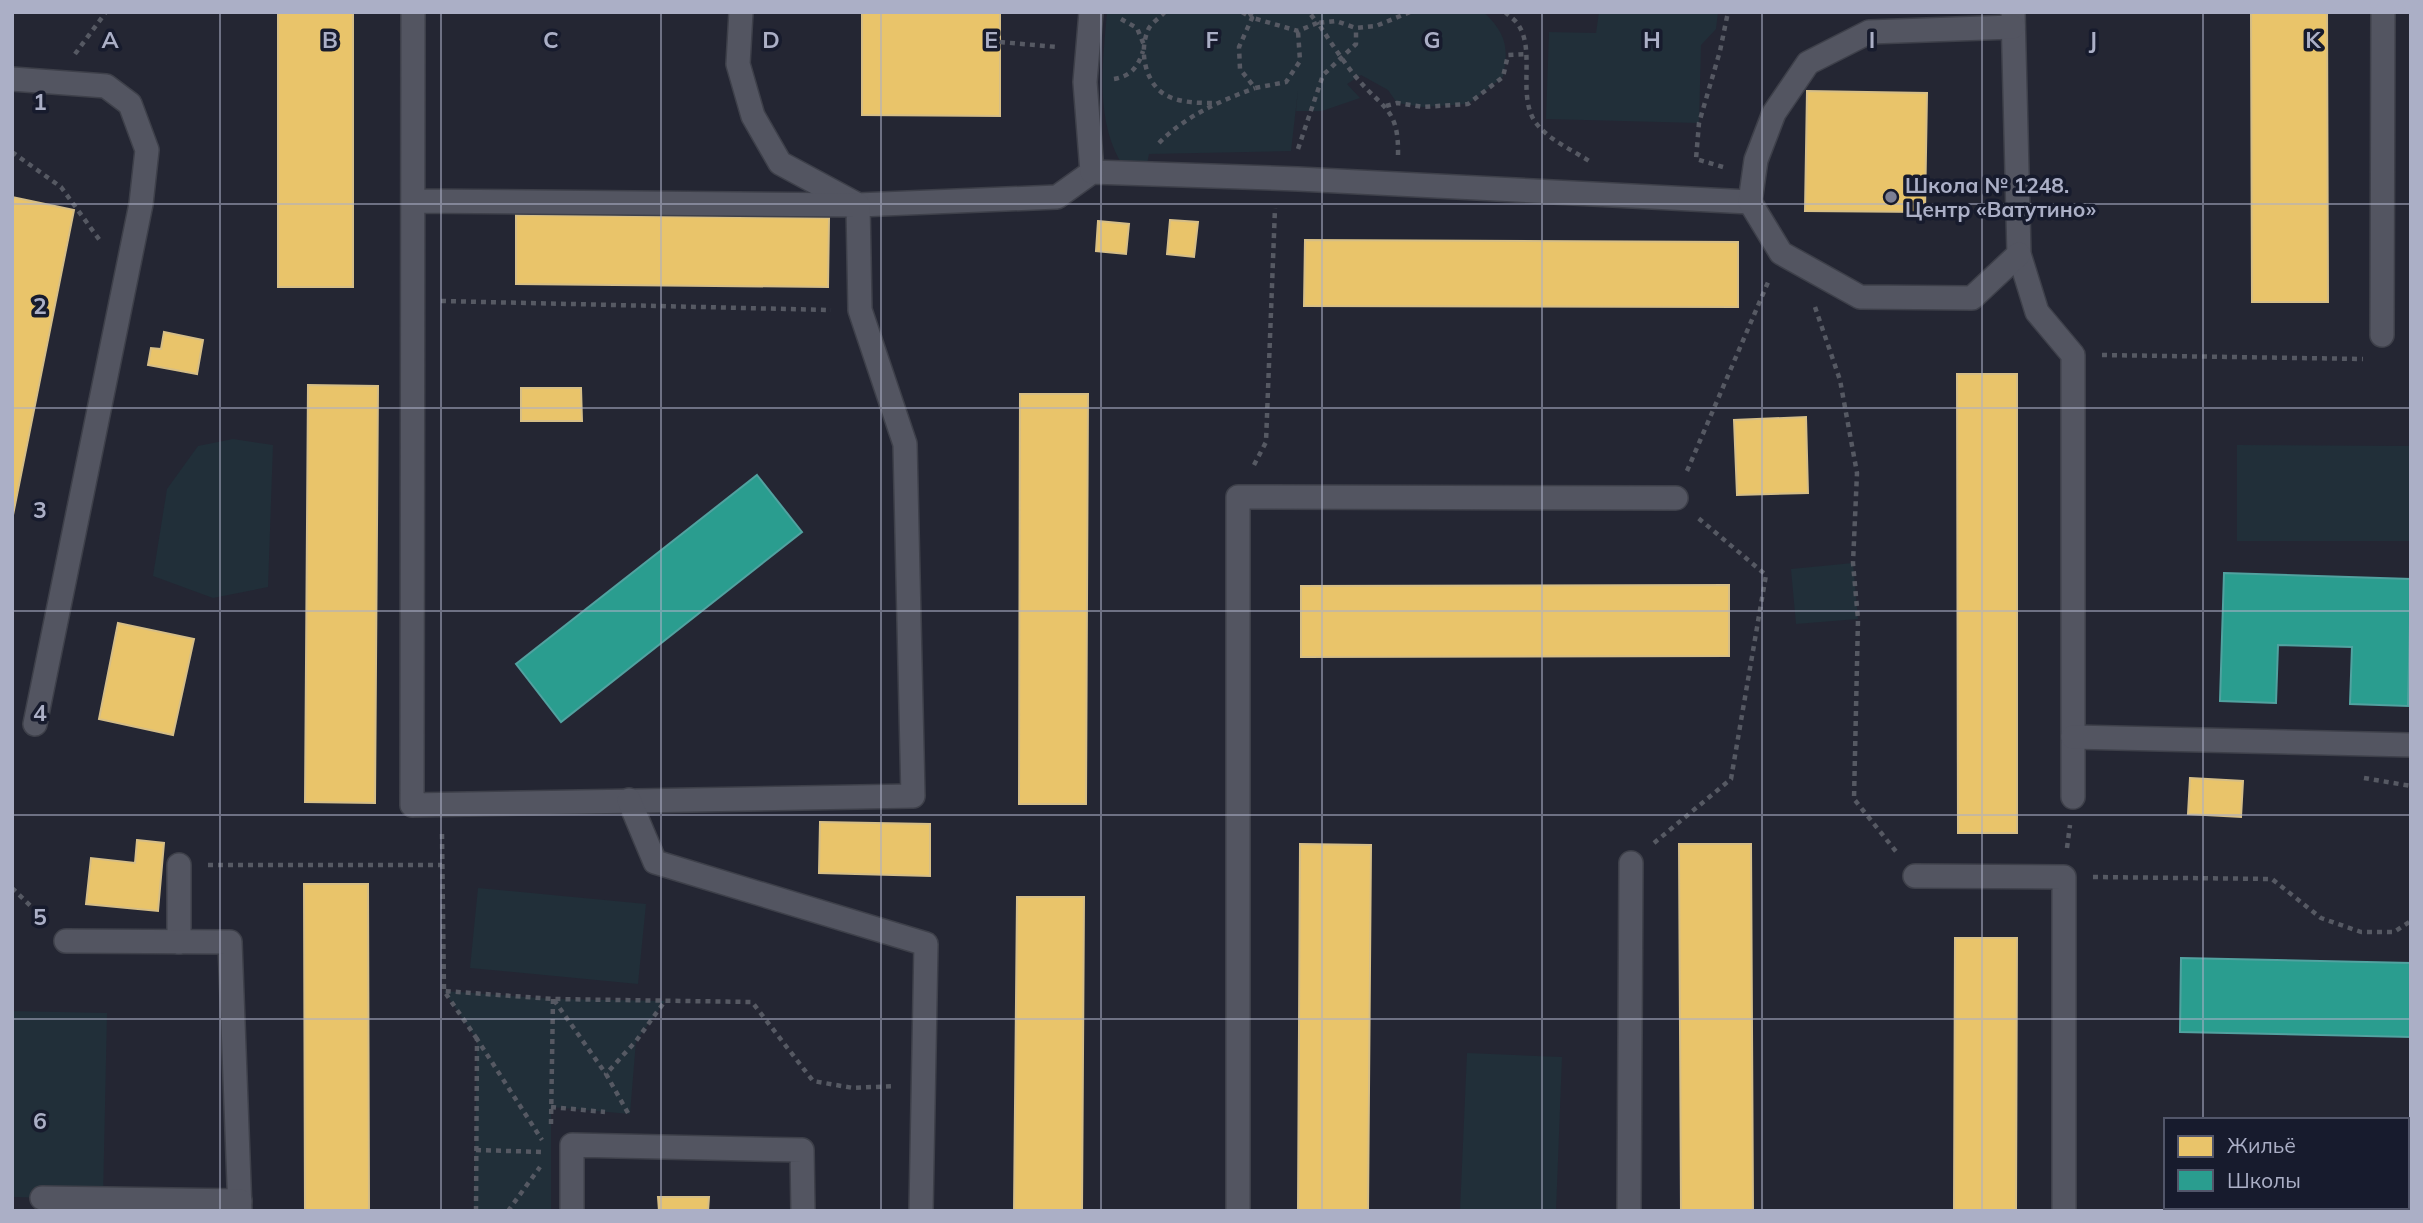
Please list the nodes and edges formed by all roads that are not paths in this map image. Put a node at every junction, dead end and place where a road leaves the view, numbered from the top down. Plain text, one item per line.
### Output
1 (413, 12) edge
2 (741, 12) edge
3 (1091, 12) edge
4 (2383, 12) edge
5 (2013, 20) edge
6 (12, 79) edge
7 (1091, 172) junction
8 (413, 201) junction
9 (1750, 202) junction
10 (858, 205) junction
11 (2019, 254) junction
12 (2382, 335) dead end
13 (1676, 498) road end
14 (35, 724) dead end
15 (2073, 737) junction
16 (2411, 745) edge
17 (2073, 797) road end
18 (629, 800) junction
19 (1631, 863) road end
20 (179, 865) road end
21 (1914, 876) road end
22 (66, 941) road end
23 (179, 942) junction
24 (42, 1198) dead end
25 (240, 1206) edge
26 (572, 1211) edge
27 (803, 1211) edge
28 (921, 1211) edge
29 (1238, 1211) edge
30 (1629, 1211) edge
31 (2064, 1211) edge

1 - 8 lane
2 - 10 lane
3 - 7 lane
4 - 12 lane
5 - 9 lane
5 - 11 lane
6 - 14 lane
7 - 9 lane
7 - 10 lane
8 - 10 lane
8 - 18 lane
9 - 11 lane
10 - 18 lane
11 - 15 lane
13 - 29 lane
15 - 16 lane
15 - 17 lane
18 - 28 lane
19 - 30 lane
20 - 23 lane
21 - 31 lane
22 - 23 lane
23 - 25 lane
24 - 25 lane
26 - 27 lane

